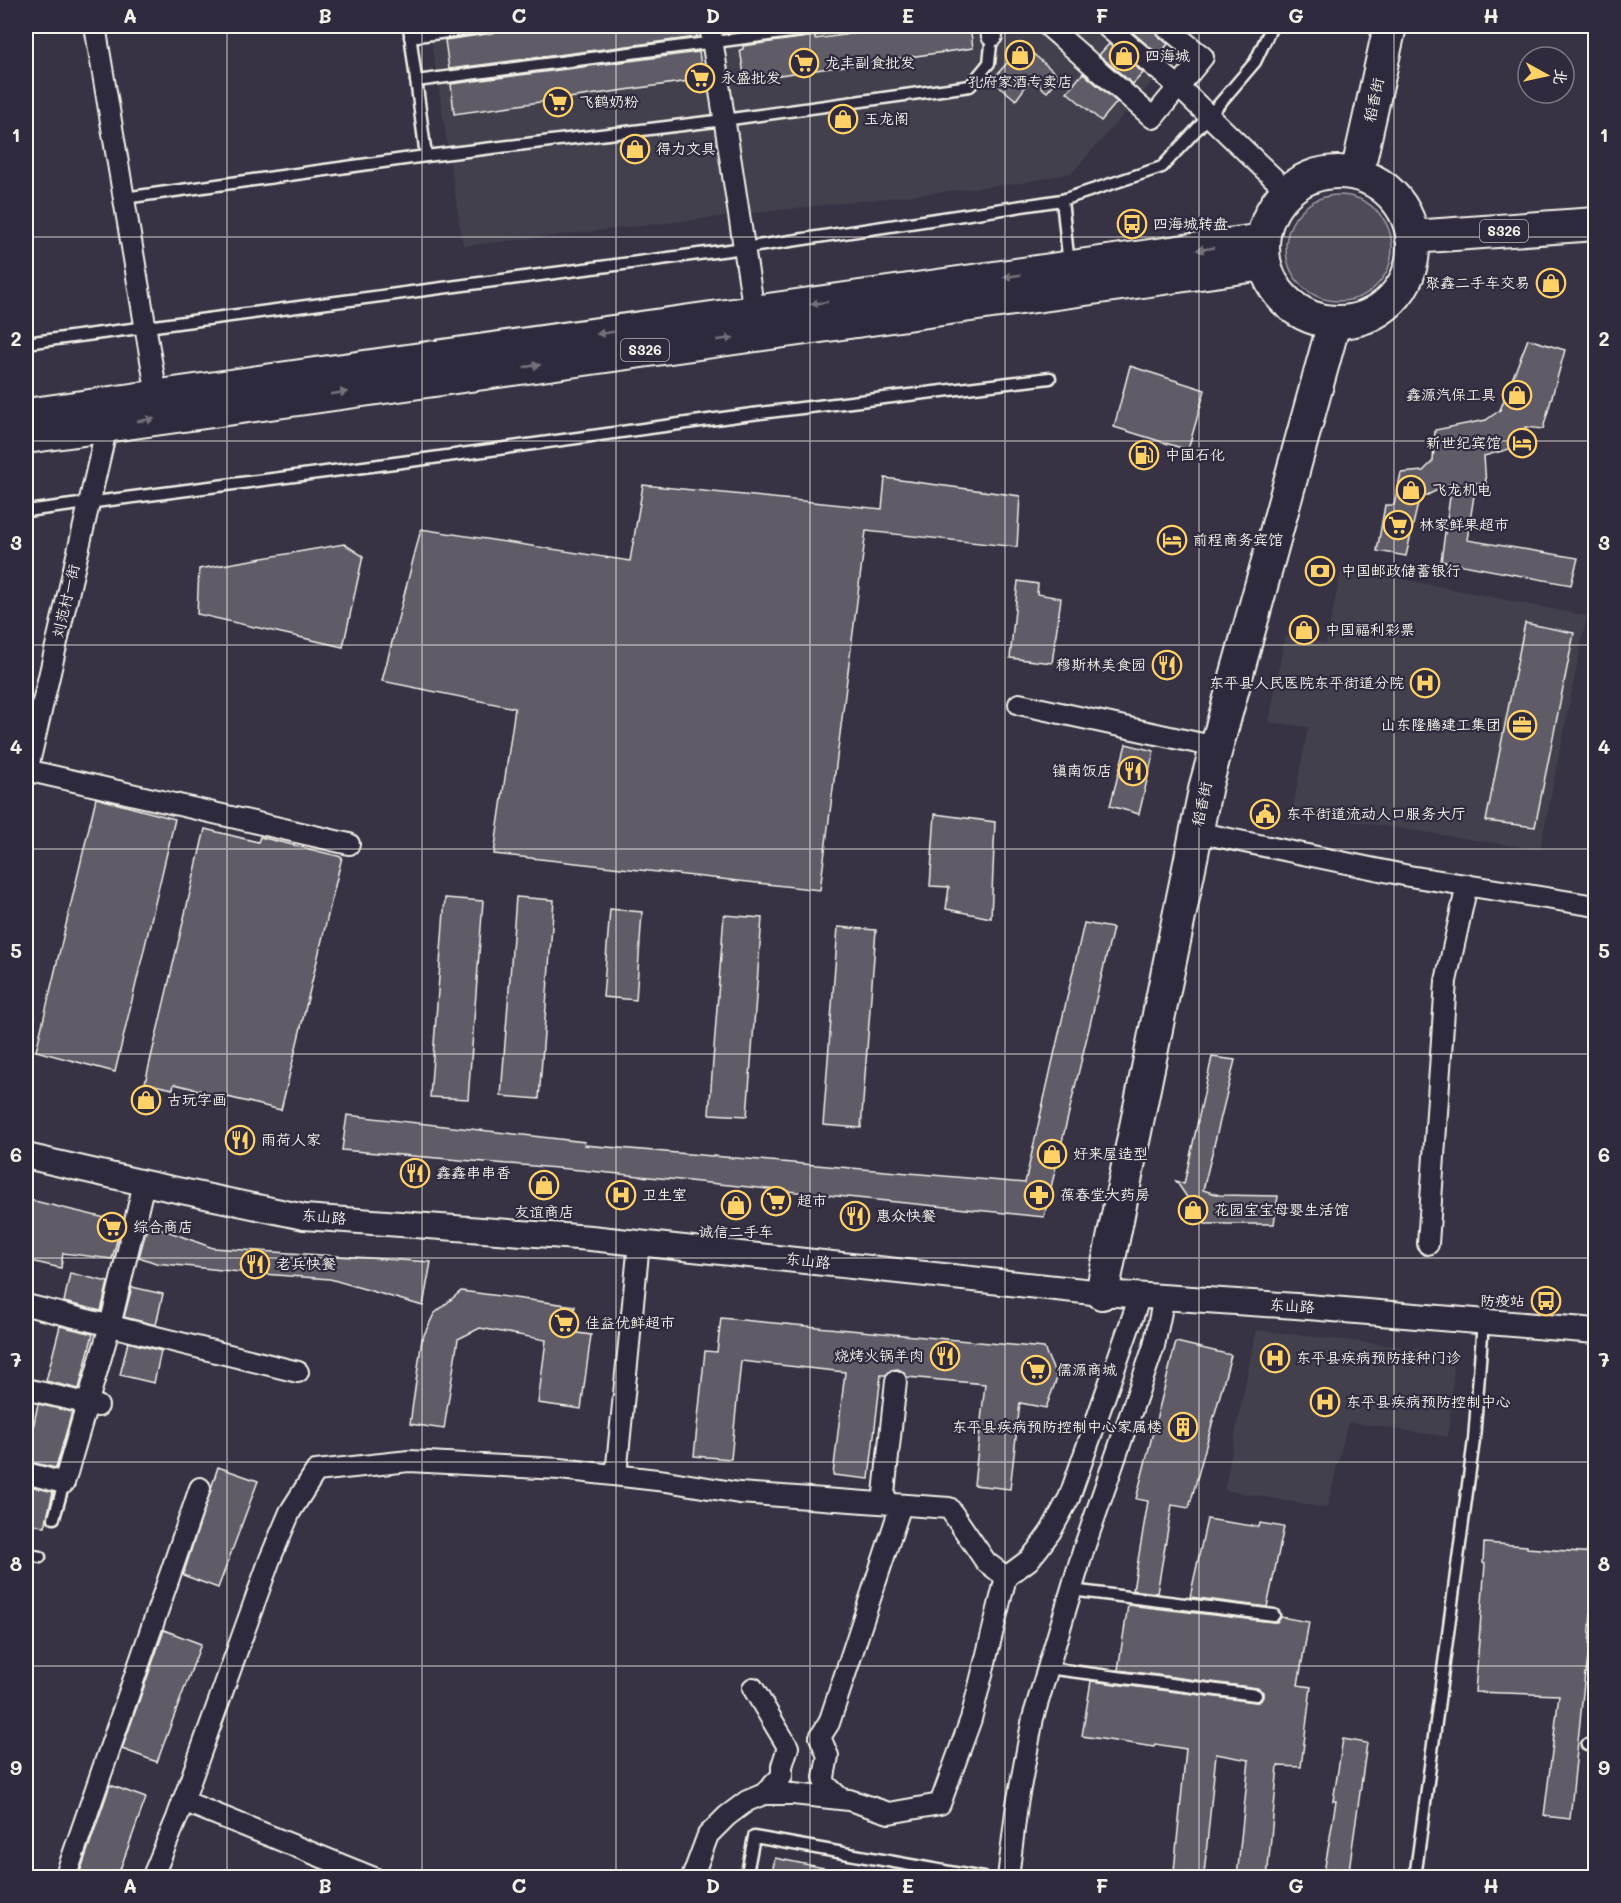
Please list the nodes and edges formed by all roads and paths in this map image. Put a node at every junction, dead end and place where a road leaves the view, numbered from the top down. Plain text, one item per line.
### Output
1 (95, 26) edge
2 (492, 26) edge
3 (837, 26) edge
4 (1048, 26) edge
5 (1106, 26) edge
6 (1165, 26) edge
7 (1272, 26) edge
8 (1390, 26) edge
9 (409, 31) edge
10 (991, 31) edge
11 (711, 34) edge
12 (416, 81) junction
13 (1179, 87) junction
14 (1209, 116) junction
15 (724, 120) junction
16 (426, 156) junction
17 (1357, 174) junction
18 (1287, 191) junction
19 (124, 198) junction
20 (1062, 200) junction
21 (1596, 224) edge
22 (1413, 237) junction
23 (744, 248) junction
24 (1263, 252) junction
25 (1070, 268) junction
26 (754, 312) junction
27 (1334, 323) junction
28 (145, 327) junction
29 (26, 343) edge
30 (1050, 378) dead end
31 (157, 396) junction
32 (26, 415) edge
33 (107, 426) junction
34 (26, 437) edge
35 (89, 502) junction
36 (26, 512) edge
37 (1019, 704) dead end
38 (1216, 747) junction
39 (26, 772) edge
40 (1196, 832) junction
41 (348, 844) dead end
42 (1467, 885) junction
43 (1596, 906) edge
44 (26, 1156) edge
45 (144, 1183) junction
46 (639, 1243) junction
47 (1428, 1244) dead end
48 (1102, 1293) junction
49 (1140, 1296) junction
50 (1164, 1297) junction
51 (26, 1305) edge
52 (1483, 1321) junction
53 (110, 1326) junction
54 (1596, 1331) edge
55 (298, 1372) dead end
56 (897, 1381) dead end
57 (26, 1389) edge
58 (92, 1405) junction
59 (26, 1473) edge
60 (616, 1475) junction
61 (64, 1483) junction
62 (200, 1488) dead end
63 (892, 1504) junction
64 (54, 1518) dead end
65 (26, 1554) edge
66 (40, 1557) dead end
67 (1006, 1577) junction
68 (1071, 1590) junction
69 (1274, 1616) dead end
70 (1047, 1668) junction
71 (753, 1688) dead end
72 (1256, 1695) dead end
73 (764, 1794) junction
74 (841, 1799) junction
75 (183, 1801) junction
76 (65, 1878) edge
77 (152, 1878) edge
78 (374, 1878) edge
79 (692, 1878) edge
80 (746, 1878) edge
81 (983, 1878) edge
82 (1008, 1878) edge
83 (1415, 1878) edge

1 - 19 street
2 - 9 lane
3 - 11 lane
4 - 13 street
5 - 13 street
6 - 13 street
7 - 14 lane
8 - 17 main road, 稻香街
9 - 12 lane
10 - 15 lane
11 - 12 lane
11 - 15 street
12 - 16 lane
13 - 14 street
14 - 18 street
14 - 20 lane
15 - 16 lane
15 - 23 street
16 - 19 lane
17 - 18 main road
17 - 22 main road
18 - 24 main road
19 - 28 street
20 - 23 lane
20 - 25 lane
21 - 22 main road, S326
22 - 27 main road
23 - 26 street
23 - 28 lane
24 -> 25 main road, S326
24 - 27 main road
33 -> 24 main road, S326
25 -> 26 main road, S326
26 -> 31 main road, S326
27 - 38 main road, 稻香街
28 - 29 lane
28 - 31 street
30 - 35 lane
31 - 32 main road, S326
33 - 34 main road, S326
33 - 35 street, 刘范村一街
35 - 36 lane
35 - 39 street, 刘范村一街
37 - 38 street
38 - 40 main road, 稻香街
39 - 41 street
40 - 42 street
40 - 48 main road, 稻香街
42 - 43 street
42 - 47 street
44 - 45 street, 东山路
45 - 46 street, 东山路
45 - 53 street
46 - 48 street, 东山路
46 - 60 street
48 - 49 street, 东山路
49 - 50 street, 东山路
49 - 67 street
50 - 52 street, 东山路
50 - 68 street
51 - 53 street
52 - 54 street, 东山路
52 - 83 lane
53 - 55 street
53 - 58 street
56 - 63 street
57 - 58 street
58 - 61 street
59 - 61 street
60 - 63 street
60 - 75 street
61 - 64 lane
62 - 76 street
63 - 67 street
63 - 74 street
65 - 66 lane
67 - 74 street
68 - 69 lane
68 - 70 street
70 - 72 lane
70 - 82 street
71 - 73 street
73 - 74 street
73 - 79 street
75 - 77 street
75 - 78 street
80 - 81 lane

